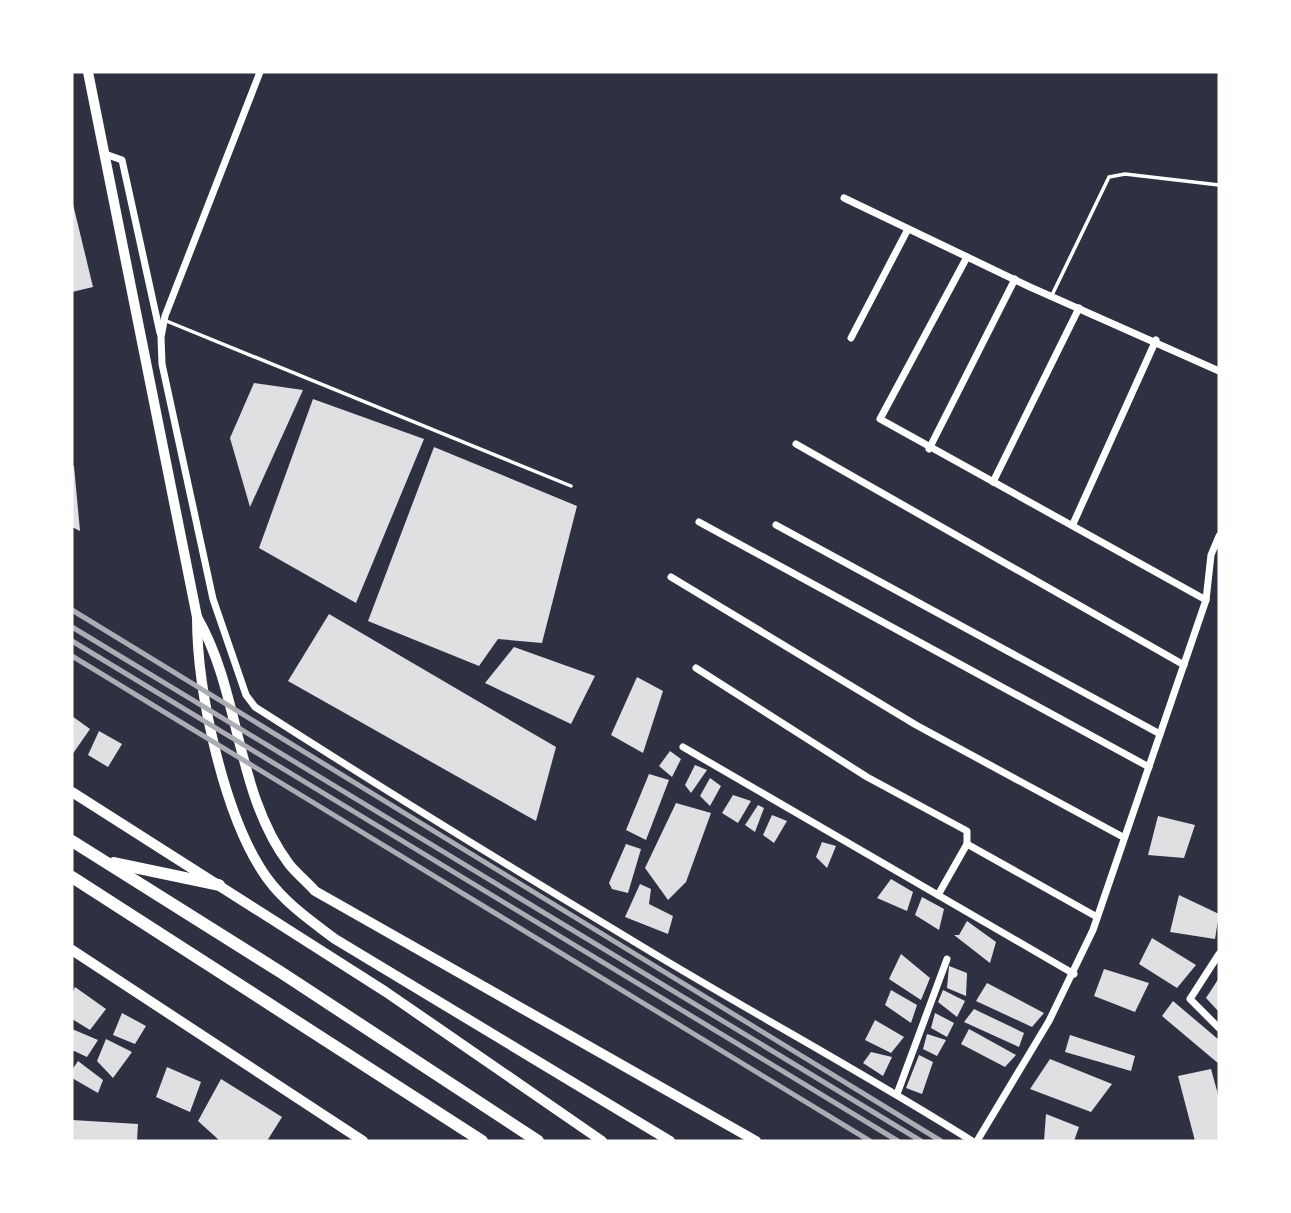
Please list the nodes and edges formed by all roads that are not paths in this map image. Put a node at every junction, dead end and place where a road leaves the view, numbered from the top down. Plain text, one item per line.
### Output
1 (88, 72) edge
2 (260, 72) edge
3 (104, 154) junction
4 (1219, 185) edge
5 (844, 198) dead end
6 (908, 229) junction
7 (967, 257) junction
8 (1015, 279) junction
9 (1052, 296) junction
10 (1079, 308) junction
11 (164, 320) junction
12 (161, 337) junction
13 (851, 338) dead end
14 (1156, 340) junction
15 (1219, 371) edge
16 (796, 444) dead end
17 (929, 449) junction
18 (993, 482) junction
19 (571, 486) dead end
20 (699, 522) dead end
21 (1073, 524) junction
22 (776, 525) dead end
23 (1219, 536) edge
24 (671, 577) dead end
25 (1209, 582) junction
26 (1219, 587) edge
27 (1206, 600) junction
28 (197, 617) junction
29 (1184, 665) junction
30 (696, 668) dead end
31 (1160, 734) junction
32 (682, 747) dead end
33 (1149, 767) junction
34 (72, 792) edge
35 (1123, 837) junction
36 (72, 841) edge
37 (967, 844) junction
38 (103, 860) junction
39 (72, 877) edge
40 (219, 886) junction
41 (938, 895) junction
42 (1097, 916) junction
43 (72, 950) edge
44 (1219, 954) edge
45 (947, 959) dead end
46 (1074, 974) junction
47 (1219, 1028) edge
48 (897, 1094) junction
49 (363, 1141) edge
50 (482, 1141) edge
51 (538, 1141) edge
52 (602, 1141) edge
53 (670, 1141) edge
54 (757, 1141) edge
55 (974, 1141) edge

1 - 3 street
2 - 11 street
3 - 12 street
3 - 28 street
4 - 9 lane
5 - 6 street
6 - 7 street
6 - 13 street
7 - 8 street
7 - 17 street
8 - 9 street
8 - 17 street
9 - 10 street
10 - 14 street
10 - 18 street
11 - 12 street
11 - 19 lane
12 - 48 street
14 - 15 street
14 - 21 street
16 - 29 street
17 - 18 street
18 - 21 street
20 - 33 street
21 - 27 street
22 - 31 street
23 - 25 street
24 - 35 street
25 - 26 street
25 - 27 street
27 - 29 street
28 - 53 street
28 - 54 street
29 - 31 street
30 - 37 street
31 - 33 street
32 - 41 street
33 - 35 street
34 - 40 street
35 - 42 street
36 - 38 highway
37 - 41 street
37 - 42 street
38 - 40 highway
38 - 51 highway
39 - 50 highway
40 - 52 street
41 - 46 street
42 - 46 street
43 - 49 street
44 - 47 street
45 - 48 street
46 - 55 street
48 - 55 street

